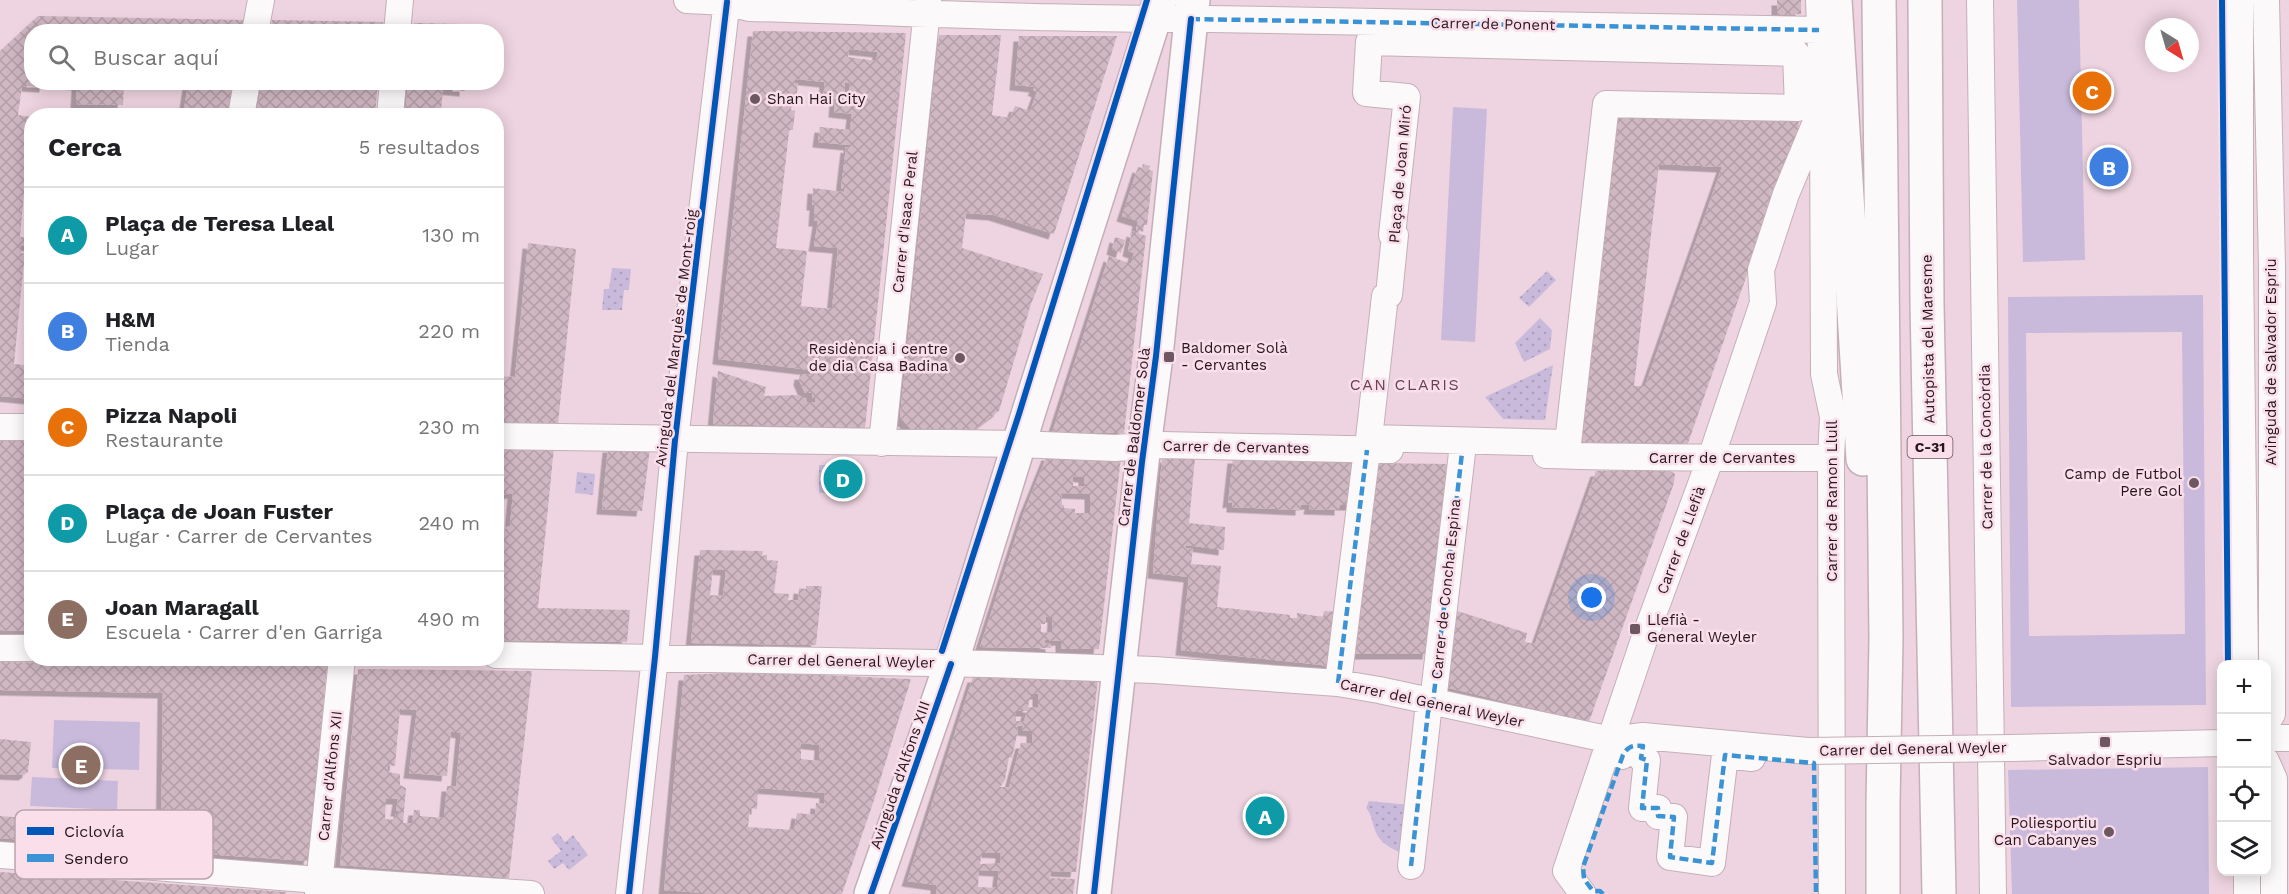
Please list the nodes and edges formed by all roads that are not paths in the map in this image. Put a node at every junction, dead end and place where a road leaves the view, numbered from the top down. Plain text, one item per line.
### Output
1 (261, 0) edge
2 (400, 0) edge
3 (687, 0) edge
4 (1819, 0) edge
5 (1835, 0) edge
6 (1879, 0) edge
7 (1925, 0) edge
8 (1980, 0) edge
9 (2240, 0) edge
10 (2266, 0) edge
11 (727, 1) edge
12 (927, 7) edge
13 (1173, 12) edge
14 (256, 24) edge
15 (398, 24) edge
16 (1819, 30) junction
17 (246, 90) edge
18 (392, 90) edge
19 (1606, 104) joint
20 (1823, 106) junction
21 (242, 108) edge
22 (391, 108) edge
23 (0, 427) edge
24 (24, 427) edge
25 (504, 436) edge
26 (675, 440) junction
27 (882, 443) junction
28 (1018, 444) junction
29 (1144, 447) junction
30 (1367, 450) junction
31 (1462, 453) junction
32 (1711, 458) junction
33 (1831, 458) junction
34 (1886, 638) junction
35 (0, 648) edge
36 (24, 648) edge
37 (504, 655) edge
38 (655, 657) junction
39 (2245, 660) edge
40 (951, 664) junction
41 (341, 666) edge
42 (1120, 669) junction
43 (1338, 683) junction
44 (1433, 702) junction
45 (2271, 716) edge
46 (2271, 738) edge
47 (2289, 738) edge
48 (1611, 740) junction
49 (2217, 743) edge
50 (2269, 768) edge
51 (0, 855) edge
52 (15, 857) edge
53 (1411, 866) dead end
54 (213, 876) edge
55 (2247, 876) edge
56 (319, 887) edge
57 (531, 894) edge
58 (629, 894) edge
59 (871, 894) edge
60 (1094, 894) edge
61 (1583, 894) edge
62 (1603, 894) edge
63 (1816, 894) edge
64 (1832, 894) edge
65 (1883, 894) edge
66 (1939, 894) edge
67 (1992, 894) edge
68 (2247, 894) edge
69 (2274, 894) edge

1 - 14 street
2 - 15 street
3 - 11 street, Carrer de Ponent
4 - 16 street, Carrer de Ramon Llull
5 - 34 main road
6 - 34 main road
7 - 66 main road, Autopista del Maresme / C-31
8 - 67 street, Carrer de la Concòrdia
9 - 39 street, Avinguda de Salvador Espriu
10 - 45 street, Avinguda de Salvador Espriu
11 - 12 street, Carrer de Ponent
11 - 26 street, Avinguda del Marquès de Mont-roig
12 - 13 street, Carrer de Ponent
12 - 27 street, Carrer d'Isaac Peral
13 - 16 street, Carrer de Ponent
13 - 28 main road, Avinguda d'Alfons XIII
13 - 29 main road, Carrer de Baldomer Solà
16 - 20 street, Carrer de Ramon Llull
17 - 21 street
18 - 22 street
19 - 19 street, Plaça de Joan Miró
20 - 32 street, Carrer de Llefià
20 - 33 street, Carrer de Ramon Llull
23 - 24 street
25 - 26 street, Carrer de Cervantes
26 - 27 street, Carrer de Cervantes
26 - 38 street, Avinguda del Marquès de Mont-roig
27 - 28 street, Carrer de Cervantes
28 - 29 street, Carrer de Cervantes
28 - 40 main road, Avinguda d'Alfons XIII
29 - 30 street, Carrer de Cervantes
29 - 42 main road, Carrer de Baldomer Solà
30 - 31 street, Carrer de Cervantes
30 - 43 street
31 - 32 street, Carrer de Cervantes
31 - 44 street, Carrer de Concha Espina
32 - 33 street, Carrer de Cervantes
32 - 48 street, Carrer de Llefià
33 - 64 street, Carrer de Ramon Llull
34 - 65 main road
35 - 36 street
37 - 38 street, Carrer del General Weyler
38 - 40 street, Carrer del General Weyler
38 - 58 street, Avinguda del Marquès de Mont-roig
40 - 42 street, Carrer del General Weyler
40 - 59 main road, Avinguda d'Alfons XIII
41 - 56 street, Carrer d'Alfons XII
42 - 43 street, Carrer del General Weyler
42 - 60 main road, Carrer de Baldomer Solà
43 - 44 street, Carrer del General Weyler
44 - 48 street, Carrer del General Weyler
44 - 53 street, Carrer de Concha Espina
46 - 47 street
48 - 49 street, Carrer del General Weyler, bridge
48 - 61 street, Carrer de Llefià
50 - 69 street
51 - 52 street
54 - 56 street
55 - 68 street
56 - 57 street
62 - 63 street

